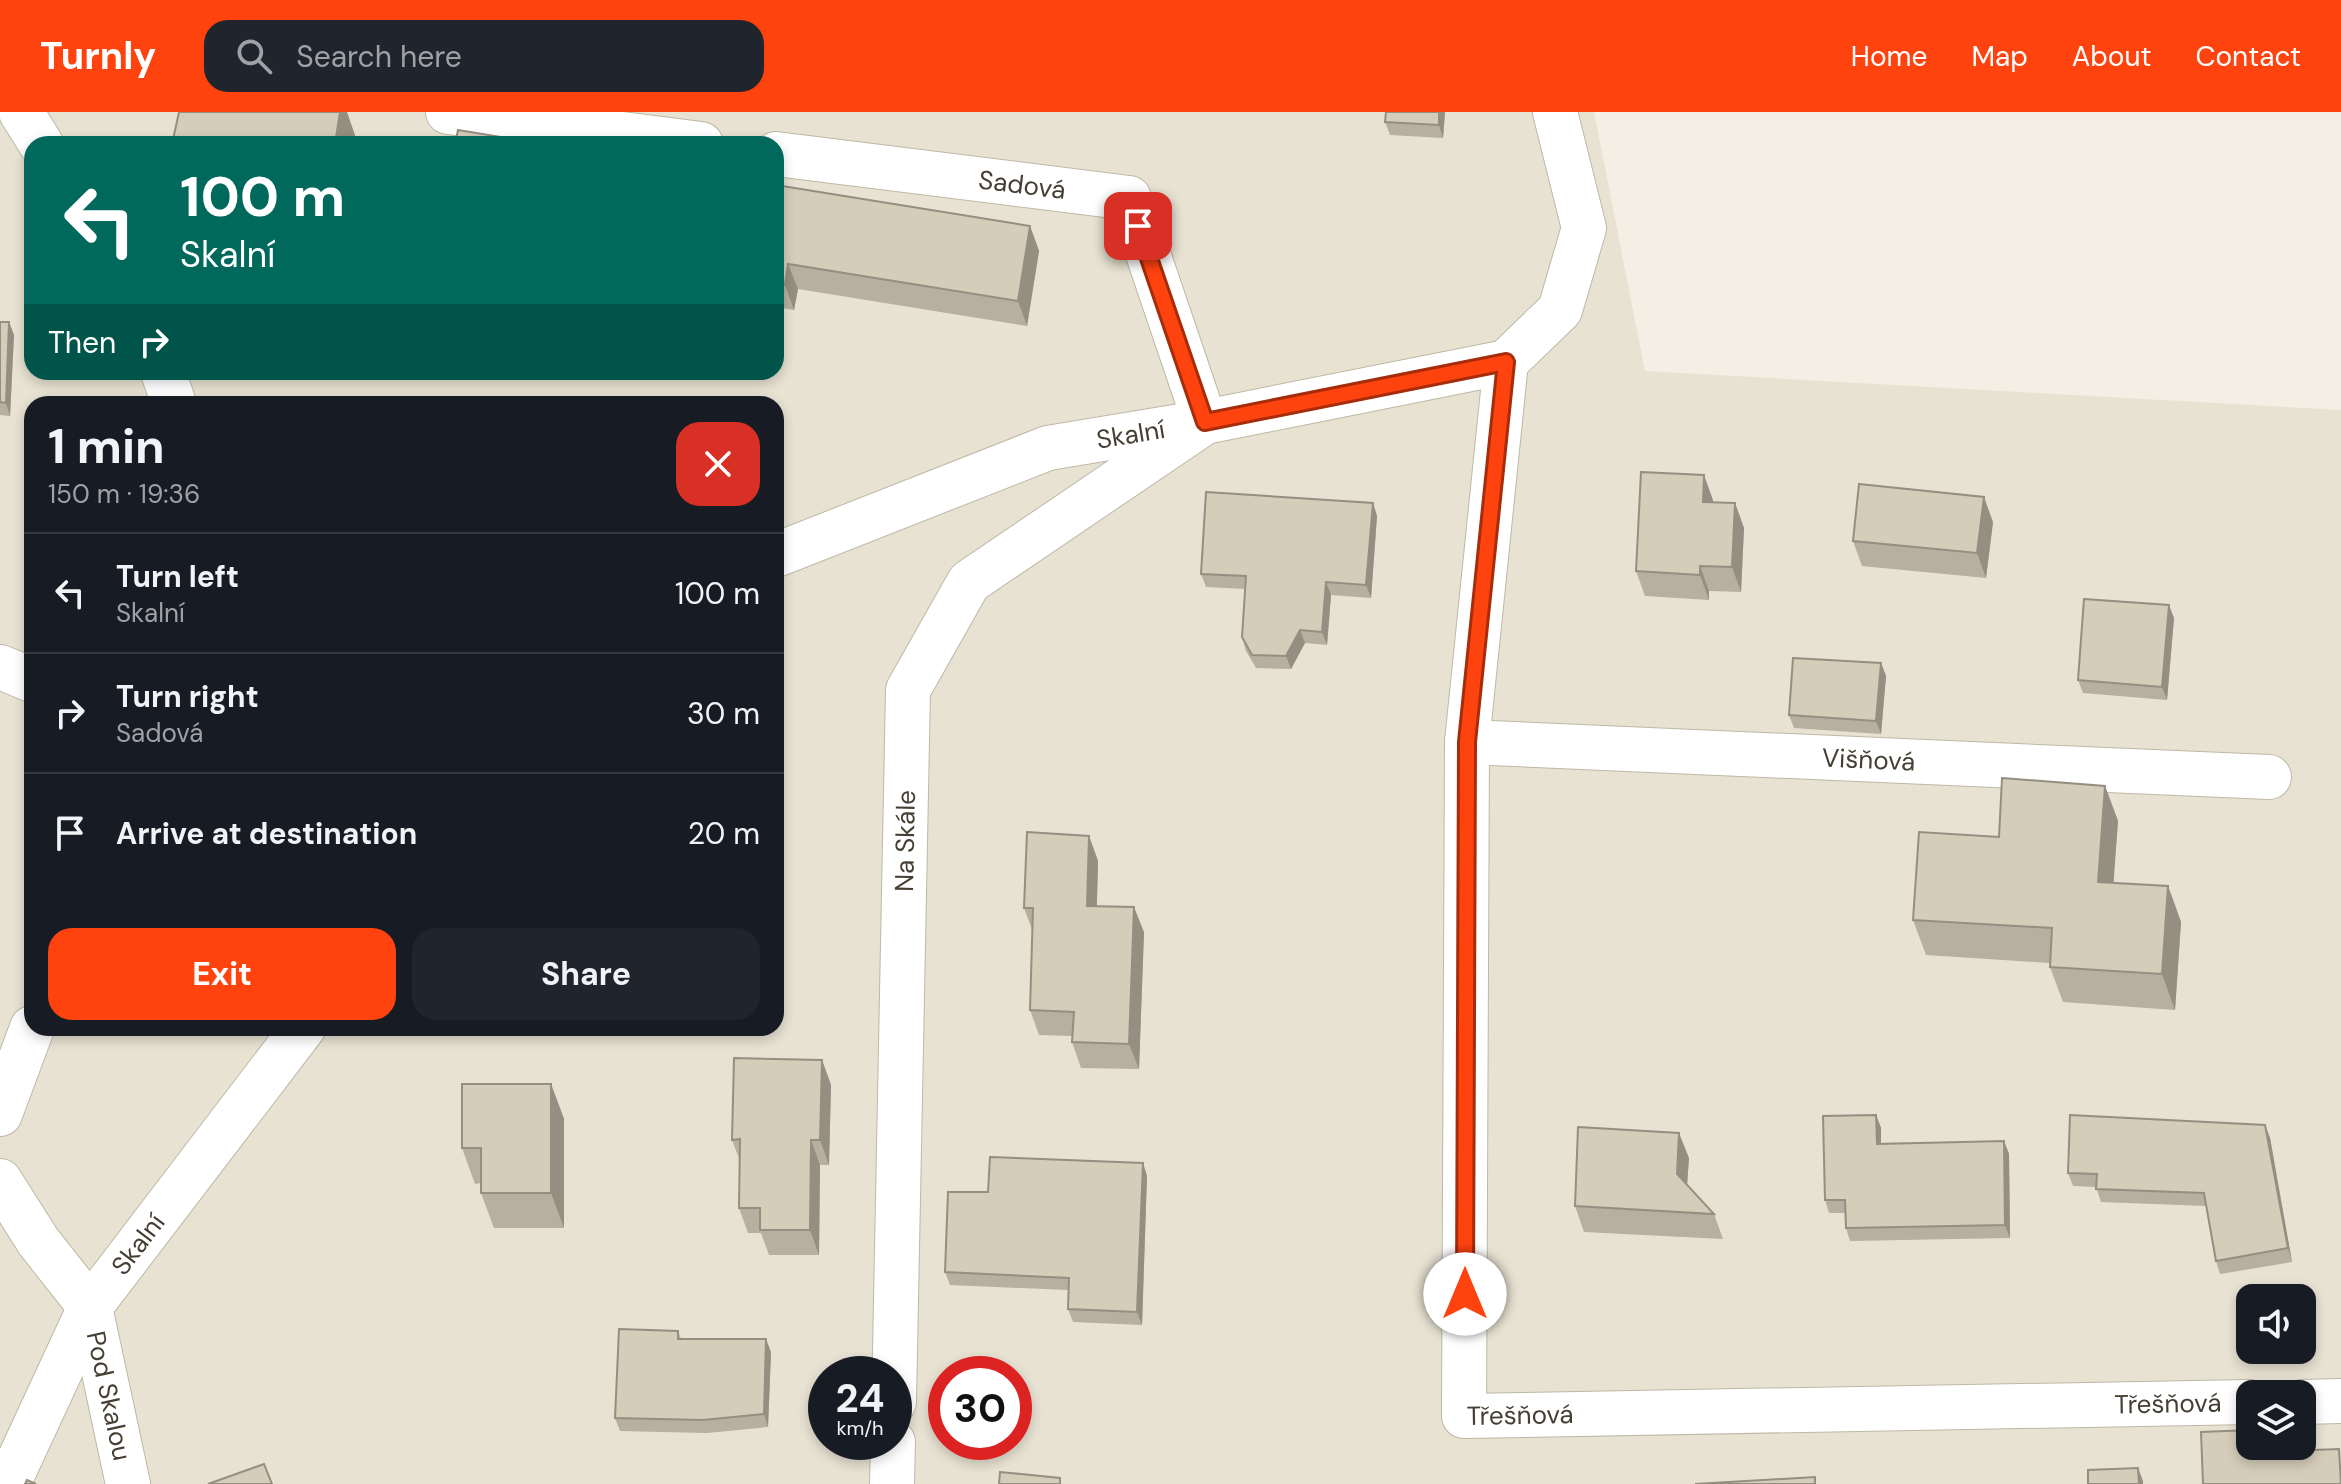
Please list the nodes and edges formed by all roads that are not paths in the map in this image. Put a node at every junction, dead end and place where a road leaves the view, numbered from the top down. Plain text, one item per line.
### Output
1 (21, 112) edge
2 (448, 112) edge
3 (1555, 112) edge
4 (36, 136) edge
5 (638, 136) edge
6 (784, 155) edge
7 (1506, 362) junction
8 (1205, 422) junction
9 (784, 552) edge
10 (0, 667) edge
11 (24, 677) edge
12 (1467, 742) junction
13 (2269, 777) dead end
14 (29, 1036) edge
15 (297, 1036) edge
16 (0, 1114) edge
17 (0, 1181) edge
18 (90, 1307) junction
19 (895, 1356) edge
20 (2341, 1401) edge
21 (2236, 1402) edge
22 (2316, 1402) edge
23 (893, 1460) edge
24 (8, 1484) edge
25 (128, 1484) edge
26 (892, 1484) edge

1 - 4 street
2 - 5 street
3 - 7 street
6 - 8 street, Sadová
7 - 8 street, Skalní
7 - 12 street, Třešňová
8 - 9 street, Skalní
8 - 19 street, Na Skále
10 - 11 street
12 - 13 street, Višňová
12 - 21 street, Třešňová
14 - 16 street
15 - 18 street, Skalní
17 - 18 street
18 - 24 street, Skalní
18 - 25 street, Pod Skalou
20 - 22 street
23 - 26 street

